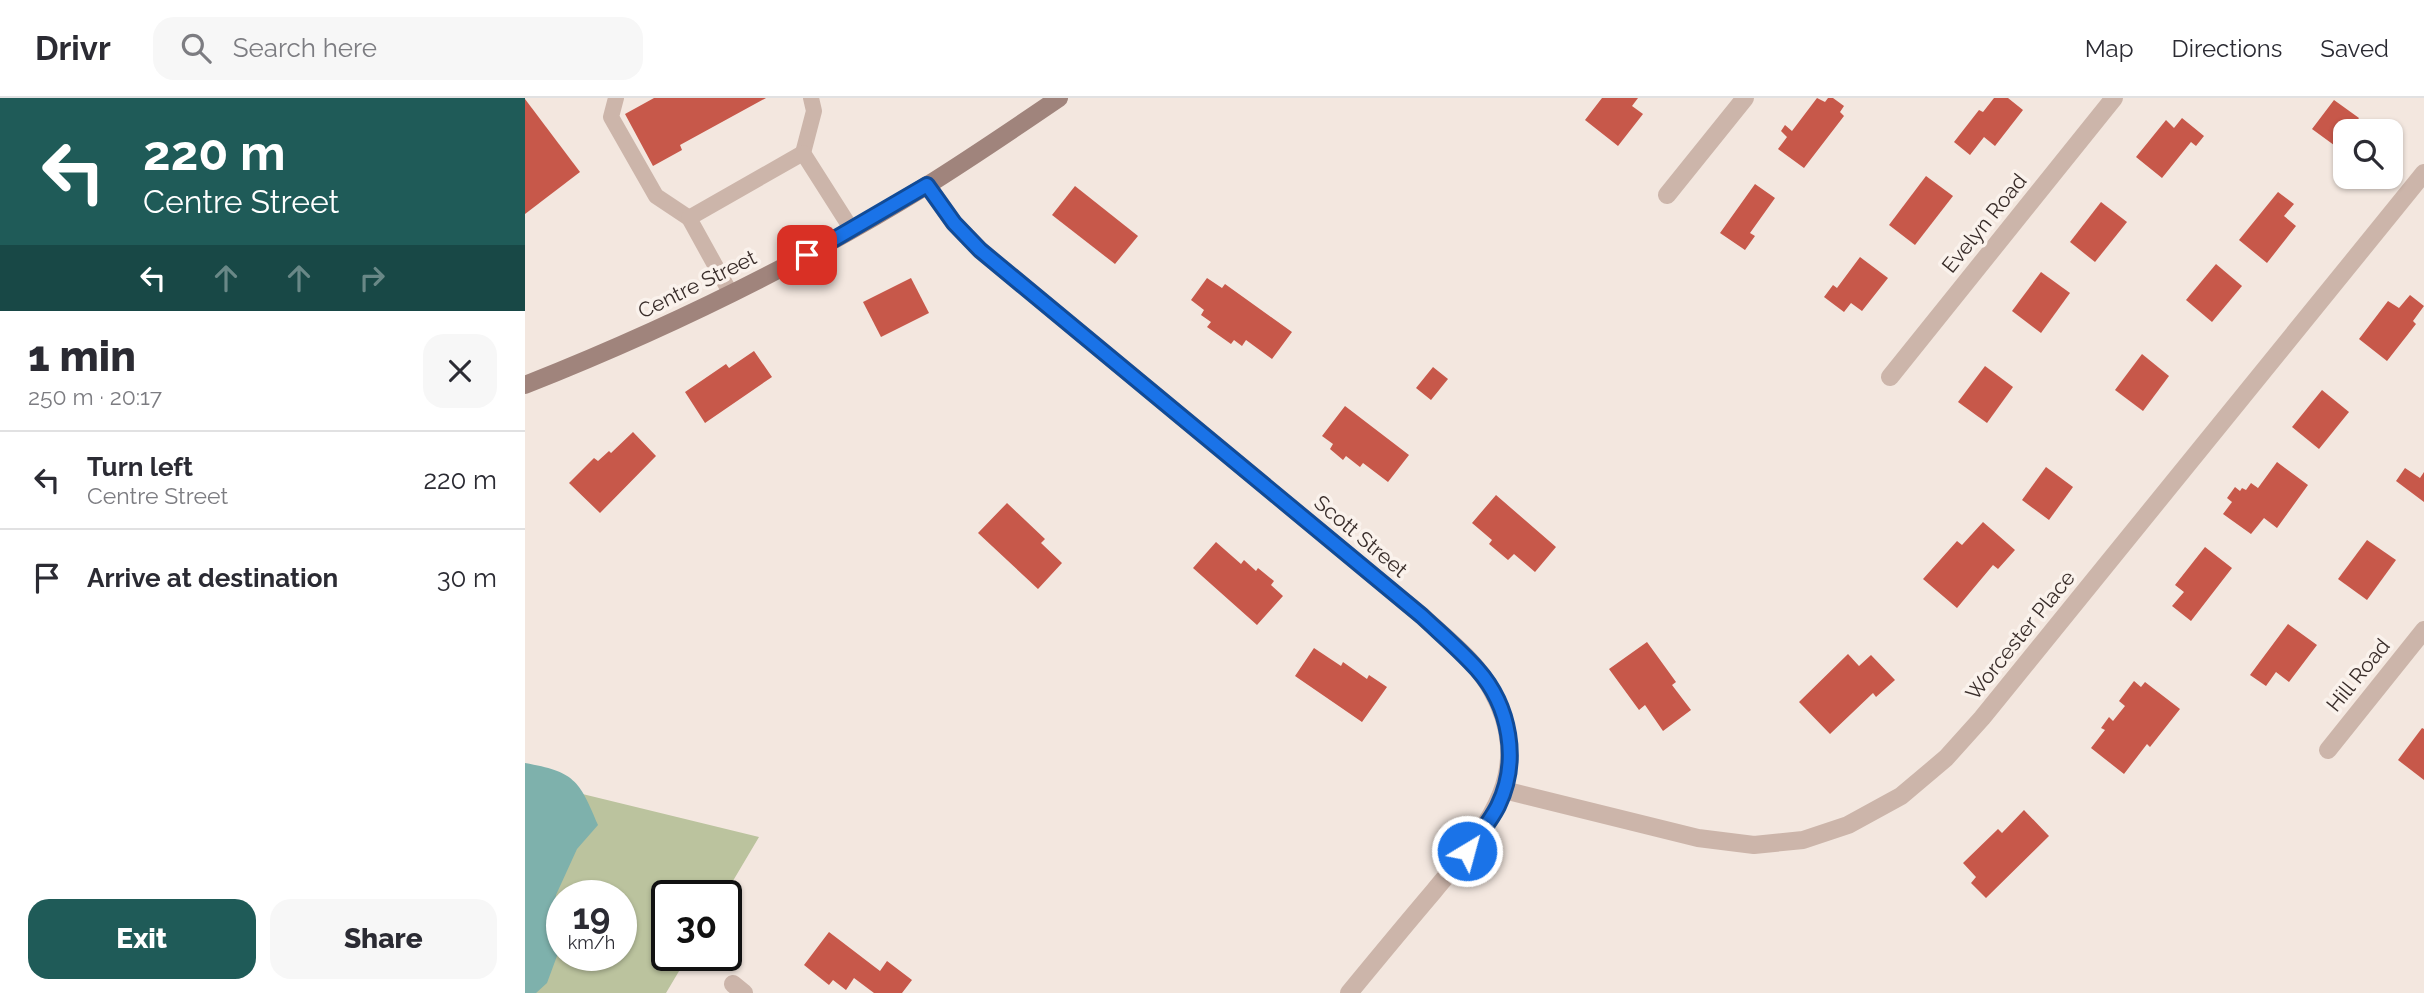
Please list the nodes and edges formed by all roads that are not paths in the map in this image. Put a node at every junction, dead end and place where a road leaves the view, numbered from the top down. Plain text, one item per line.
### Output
1 (616, 98) edge
2 (811, 98) edge
3 (1059, 98) edge
4 (1745, 98) edge
5 (2114, 98) edge
6 (803, 153) junction
7 (2424, 173) edge
8 (927, 185) junction
9 (1667, 195) dead end
10 (689, 218) junction
11 (852, 229) junction
12 (731, 294) junction
13 (1890, 377) dead end
14 (525, 385) edge
15 (2424, 630) edge
16 (2328, 750) dead end
17 (1504, 790) junction
18 (1349, 993) edge

1 - 10 lane
2 - 6 lane
3 - 8 main road, Centre Street
4 - 9 street
5 - 13 street, Evelyn Road
6 - 10 lane
6 - 11 lane
7 - 17 street, Worcester Place
8 - 11 main road, Centre Street
8 - 17 street, Scott Street
10 - 12 lane
11 - 12 main road, Centre Street
12 - 14 main road, Centre Street
15 - 16 street, Hill Road
17 - 18 street, Scott Street

